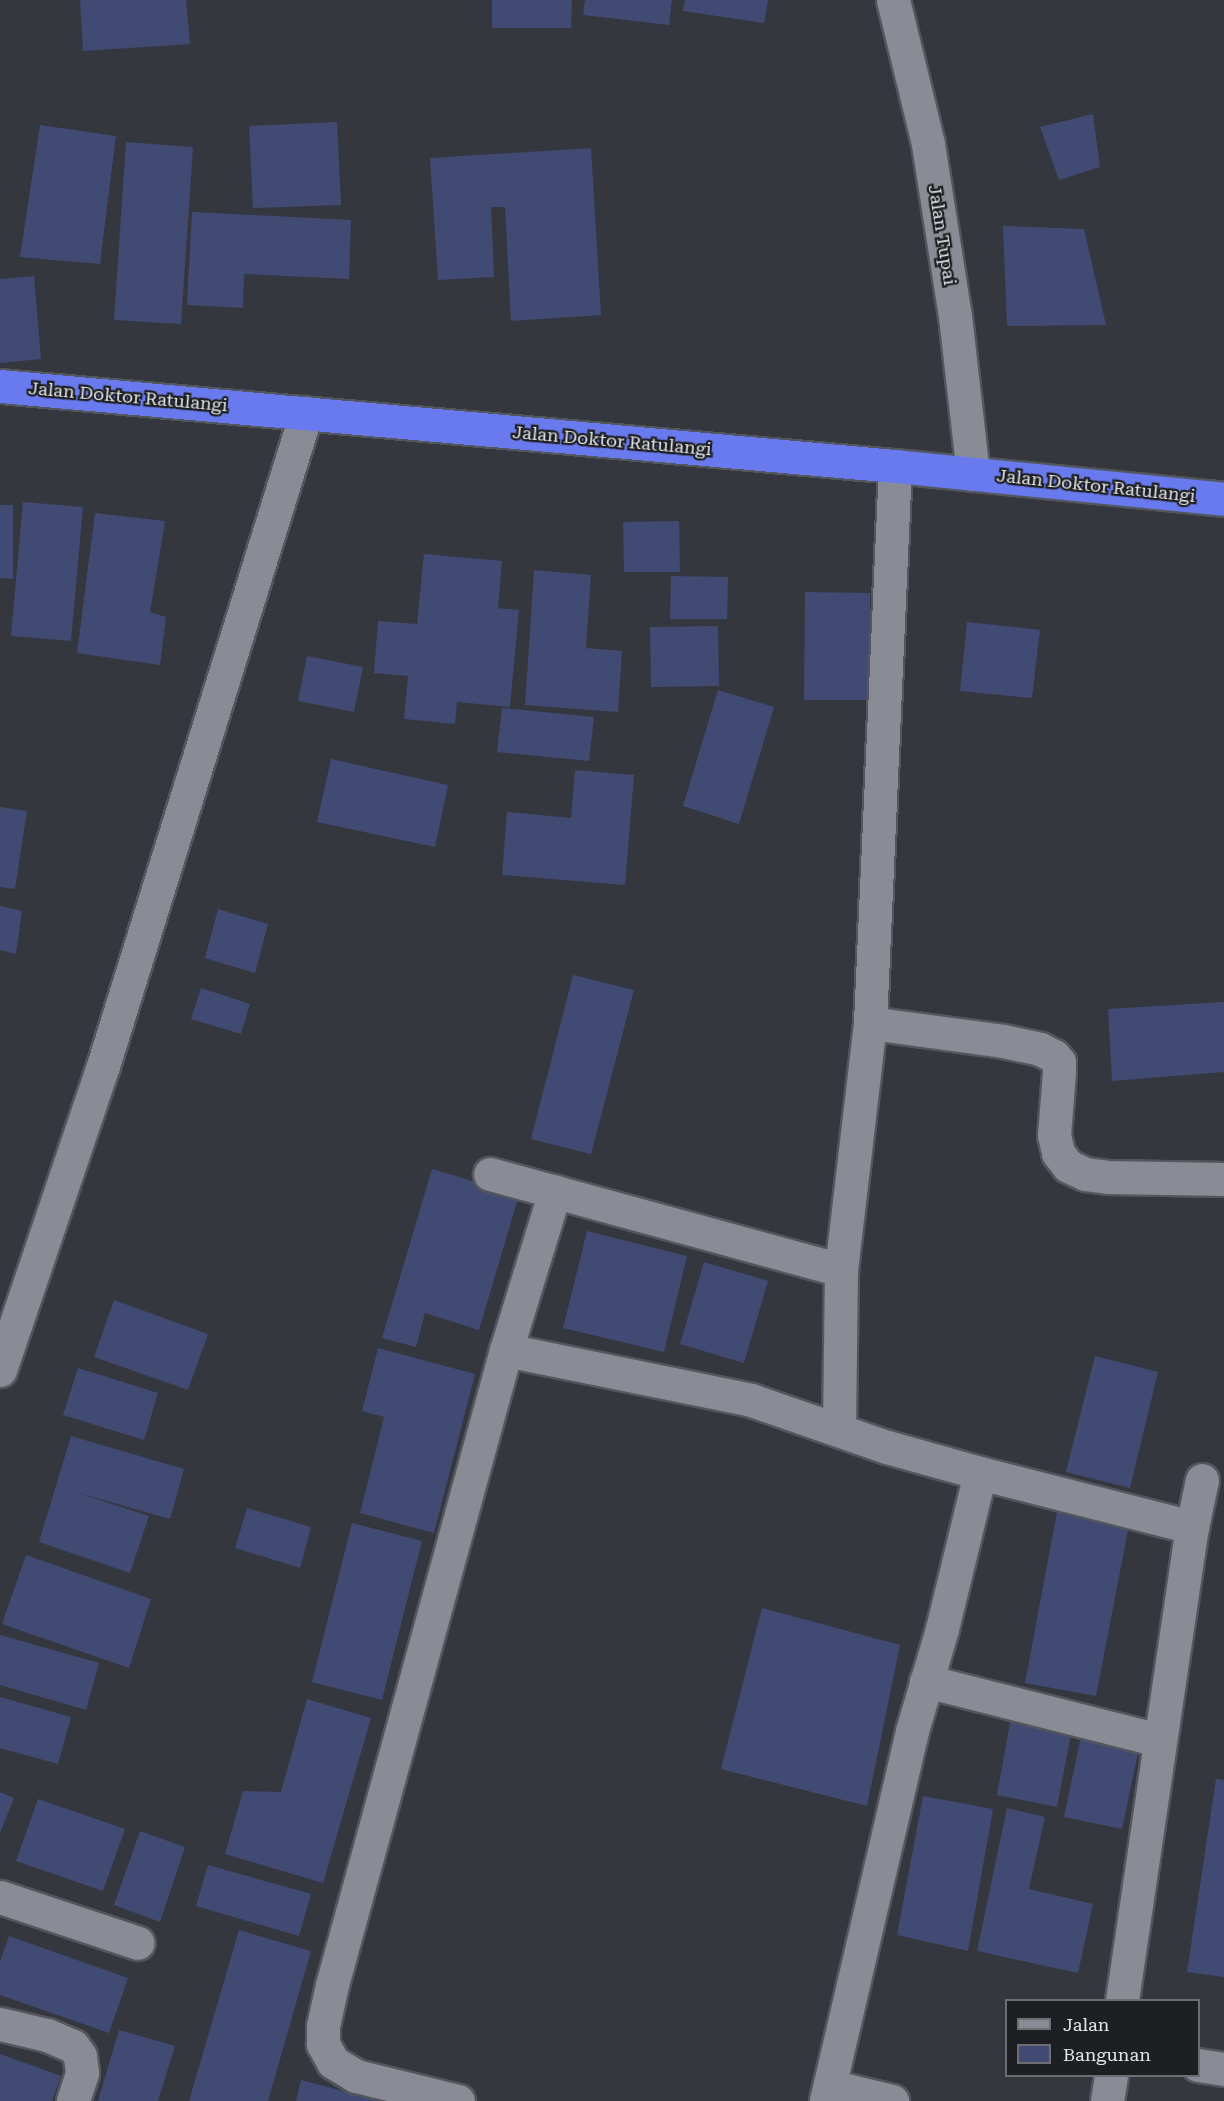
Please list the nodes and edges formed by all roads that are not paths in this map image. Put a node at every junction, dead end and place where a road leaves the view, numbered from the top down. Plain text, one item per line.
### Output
1 (893, 0) edge
2 (0, 386) edge
3 (306, 413) junction
4 (895, 466) junction
5 (973, 474) junction
6 (1224, 499) edge
7 (870, 1023) junction
8 (490, 1174) dead end
9 (1224, 1179) edge
10 (555, 1191) junction
11 (842, 1270) junction
12 (506, 1350) junction
13 (0, 1370) edge
14 (839, 1430) junction
15 (980, 1473) junction
16 (1202, 1480) dead end
17 (1192, 1527) junction
18 (927, 1682) junction
19 (1160, 1740) junction
20 (0, 1897) edge
21 (138, 1943) dead end
22 (1122, 1999) edge
23 (0, 2024) edge
24 (1200, 2065) edge
25 (1224, 2069) edge
26 (1111, 2077) edge
27 (828, 2093) edge
28 (73, 2101) edge
29 (458, 2101) edge
30 (892, 2101) edge
31 (1107, 2101) edge

1 - 5 street, Jalan Tupai
2 - 3 highway, Jalan Doktor Ratulangi
3 - 4 highway, Jalan Doktor Ratulangi
3 - 13 street
4 - 5 highway, Jalan Doktor Ratulangi
4 - 7 street
5 - 6 highway, Jalan Doktor Ratulangi
7 - 9 street
7 - 11 street
8 - 10 street
10 - 11 street
10 - 12 street
11 - 14 street
12 - 14 street
12 - 29 street
14 - 15 street
15 - 17 street
15 - 18 street
16 - 17 street
17 - 19 street
18 - 19 street
18 - 27 street
19 - 22 street
20 - 21 street
23 - 28 street
24 - 25 street
26 - 31 street
27 - 30 street

